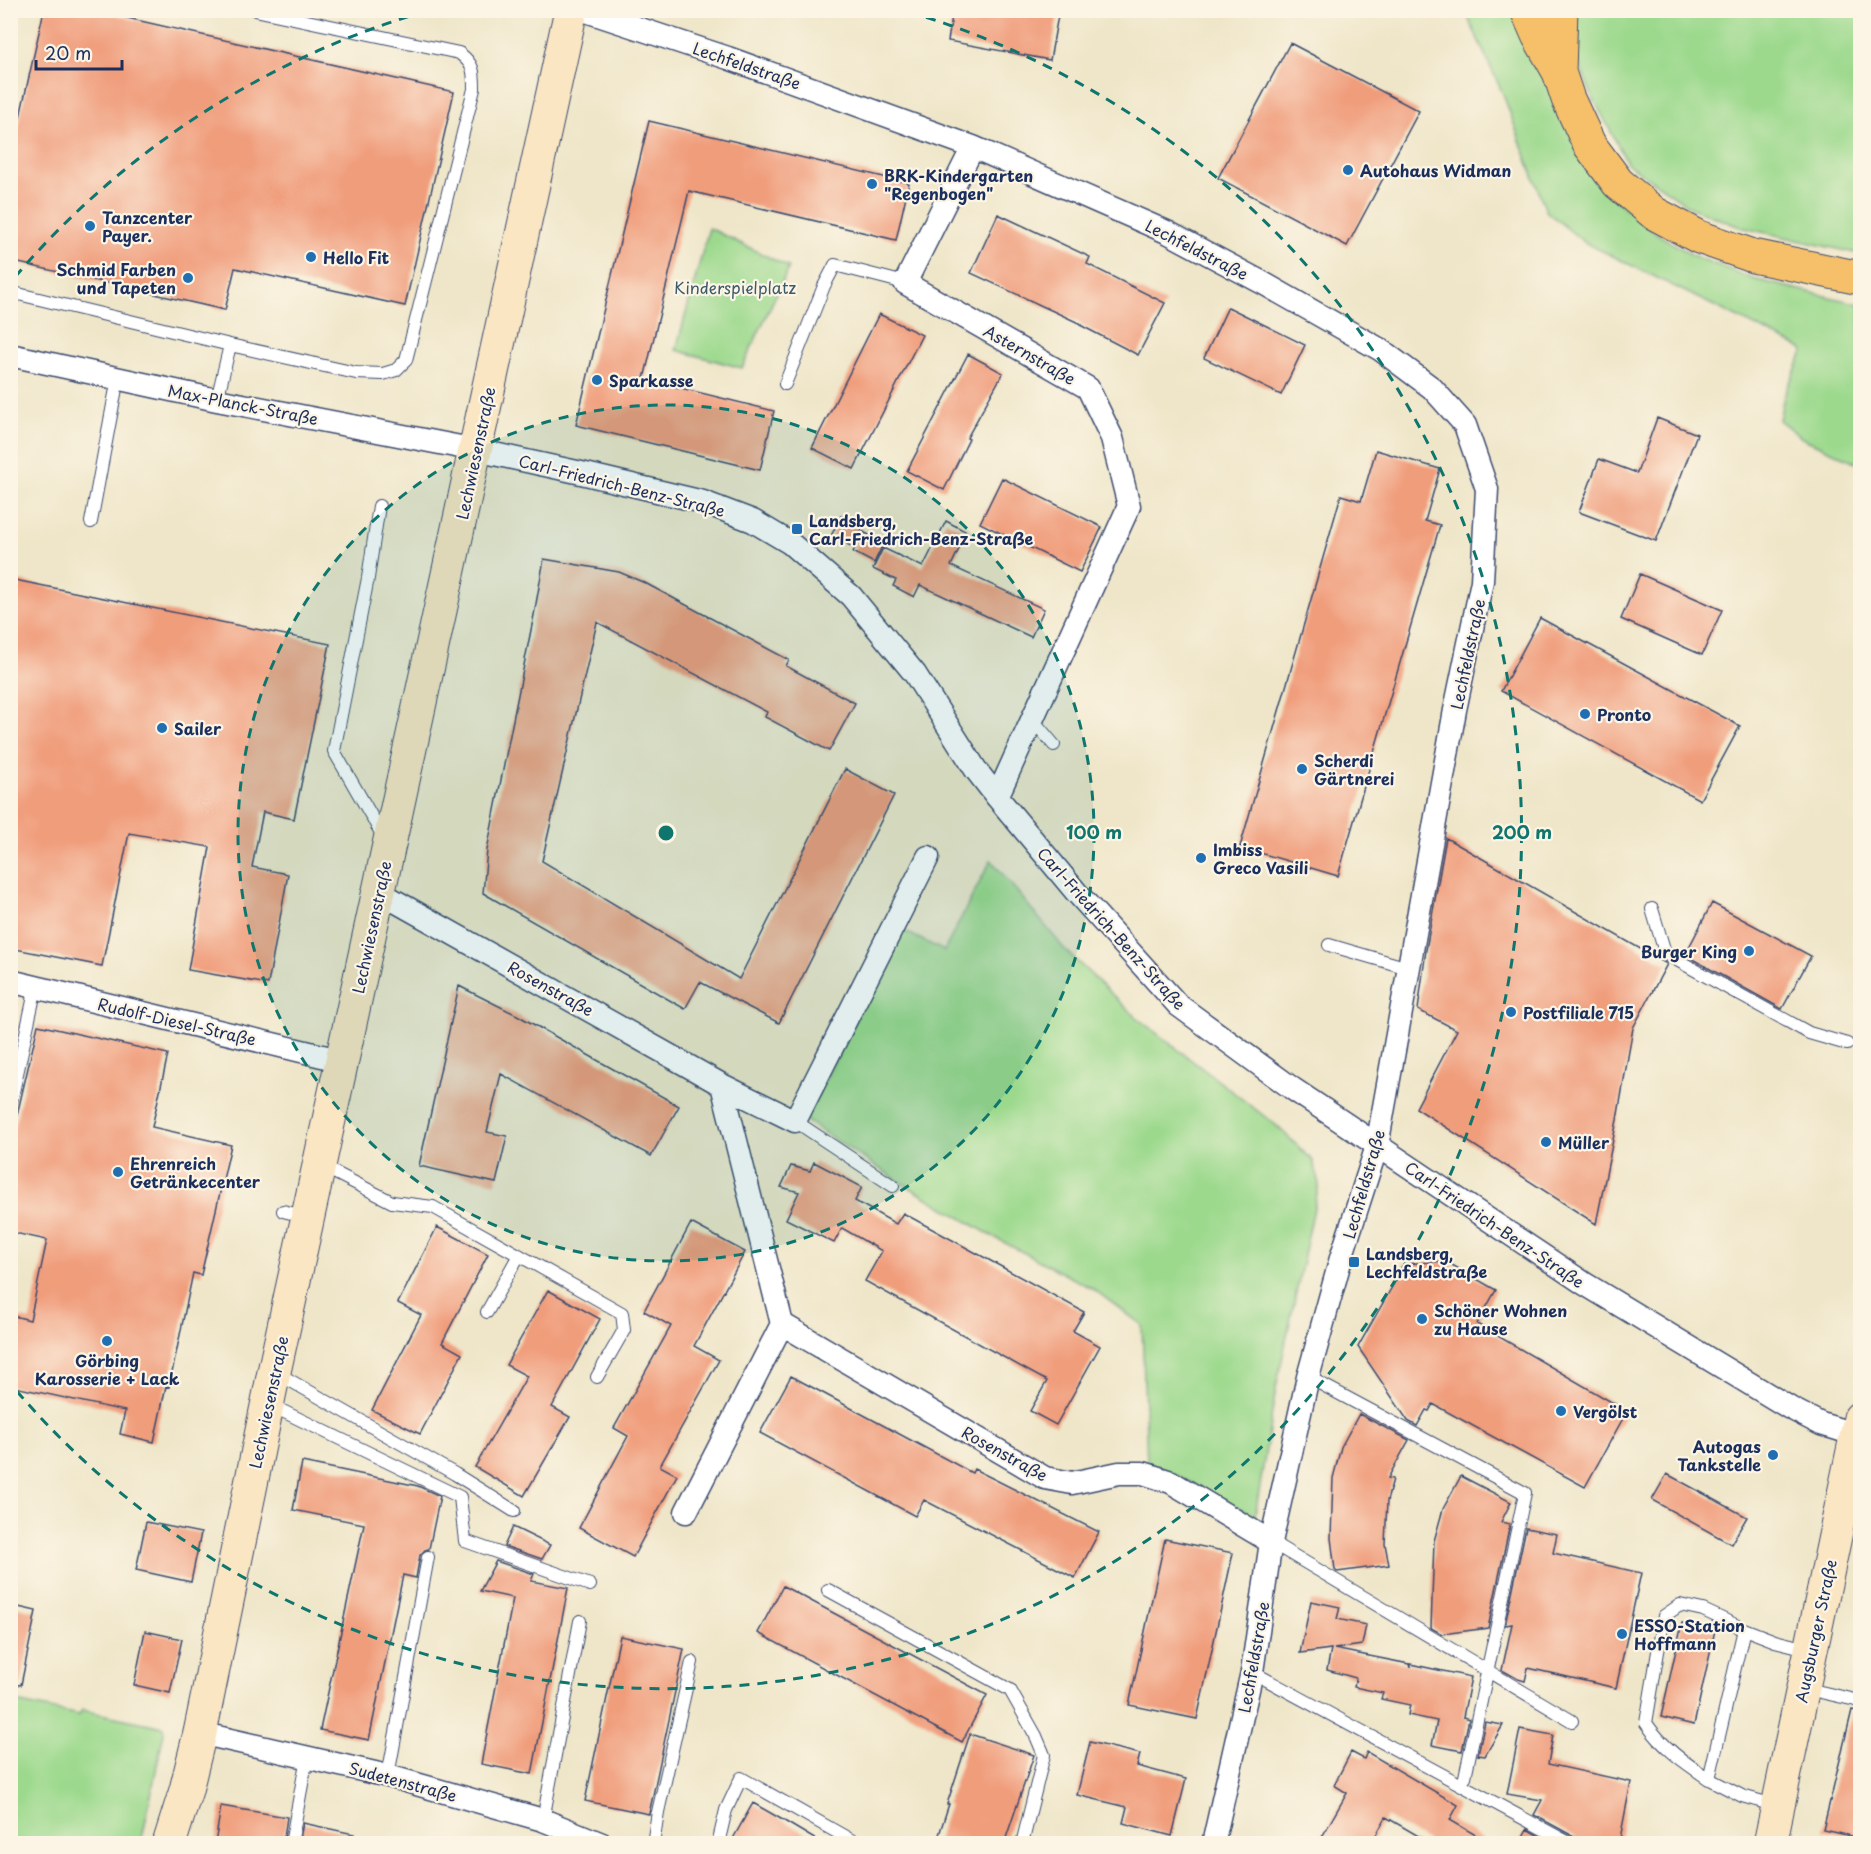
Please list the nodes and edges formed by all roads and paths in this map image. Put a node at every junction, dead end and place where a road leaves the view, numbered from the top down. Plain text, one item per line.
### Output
1 (255, 10) edge
2 (571, 10) edge
3 (583, 10) edge
4 (1527, 10) edge
5 (1561, 10) edge
6 (1559, 72) junction
7 (973, 147) junction
8 (1860, 278) edge
9 (905, 283) junction
10 (10, 292) edge
11 (230, 345) junction
12 (10, 355) edge
13 (118, 378) junction
14 (785, 384) dead end
15 (217, 400) junction
16 (476, 450) junction
17 (380, 506) dead end
18 (91, 522) dead end
19 (1032, 719) junction
20 (1054, 745) dead end
21 (997, 797) junction
22 (389, 847) junction
23 (928, 857) dead end
24 (379, 892) junction
25 (1652, 909) dead end
26 (1329, 945) dead end
27 (1408, 968) junction
28 (10, 981) edge
29 (36, 987) junction
30 (1847, 1044) dead end
31 (343, 1061) junction
32 (722, 1085) junction
33 (10, 1106) edge
34 (795, 1121) junction
35 (1377, 1146) junction
36 (319, 1165) junction
37 (893, 1186) dead end
38 (519, 1255) junction
39 (487, 1312) dead end
40 (782, 1324) junction
41 (274, 1371) junction
42 (597, 1377) dead end
43 (1308, 1377) junction
44 (267, 1404) junction
45 (1859, 1427) edge
46 (514, 1511) dead end
47 (686, 1512) dead end
48 (1271, 1542) junction
49 (428, 1557) dead end
50 (590, 1585) dead end
51 (828, 1590) dead end
52 (580, 1621) dead end
53 (1744, 1629) junction
54 (1812, 1650) junction
55 (692, 1662) dead end
56 (1488, 1671) junction
57 (1252, 1672) junction
58 (1803, 1688) junction
59 (1860, 1701) edge
60 (1572, 1721) dead end
61 (200, 1733) junction
62 (308, 1757) junction
63 (388, 1776) junction
64 (1465, 1777) dead end
65 (1709, 1779) junction
66 (1778, 1806) junction
67 (543, 1820) junction
68 (169, 1844) edge
69 (291, 1844) edge
70 (602, 1844) edge
71 (653, 1844) edge
72 (718, 1844) edge
73 (858, 1844) edge
74 (1022, 1844) edge
75 (1213, 1844) edge
76 (1571, 1844) edge
77 (1770, 1844) edge

1 - 11 lane
2 - 16 street, Lechwiesenstraße
3 - 7 street, Lechfeldstraße
4 - 6 highway
5 - 6 highway
6 - 8 highway
7 - 9 street
7 - 27 street, Lechfeldstraße
9 - 14 lane
9 - 19 street, Asternstraße
10 - 11 lane
11 - 15 lane
12 - 13 street, Max-Planck-Straße
13 - 15 street, Max-Planck-Straße
13 - 18 lane
15 - 16 street, Max-Planck-Straße
16 - 21 street, Carl-Friedrich-Benz-Straße
16 - 22 street, Lechwiesenstraße
17 - 22 lane
19 - 20 lane
19 - 21 street, Asternstraße
21 - 35 street, Carl-Friedrich-Benz-Straße
22 - 24 street, Lechwiesenstraße
23 - 34 street
24 - 31 street, Lechwiesenstraße
24 - 32 street, Rosenstraße
25 - 30 lane
26 - 27 lane
27 - 35 street, Lechfeldstraße
28 - 29 street, Rudolf-Diesel-Straße
29 - 31 street, Rudolf-Diesel-Straße
29 - 33 lane
31 - 36 street, Lechwiesenstraße
32 - 34 street, Rosenstraße
32 - 40 street
34 - 37 lane, Rosenstraße
35 - 43 street, Lechfeldstraße
35 - 45 street, Carl-Friedrich-Benz-Straße
36 - 38 lane
36 - 41 street, Lechwiesenstraße
38 - 39 lane
38 - 42 lane
40 - 47 street
40 - 48 street, Rosenstraße
41 - 44 street, Lechwiesenstraße
41 - 46 lane
43 - 48 street, Lechfeldstraße
43 - 56 lane
44 - 50 lane
44 - 61 street, Lechwiesenstraße
45 - 54 street, Augsburger Straße
48 - 56 lane
48 - 57 street, Lechfeldstraße
49 - 63 lane
51 - 74 lane
52 - 67 lane
53 - 54 lane
53 - 65 lane
53 - 65 lane
54 - 58 street, Augsburger Straße
55 - 71 lane
56 - 60 lane
56 - 64 lane
57 - 75 street, Lechfeldstraße
57 - 76 lane
58 - 59 lane
58 - 66 street, Augsburger Straße
61 - 62 street, Sudetenstraße
61 - 68 street, Lechwiesenstraße
62 - 63 street, Sudetenstraße
62 - 69 lane
63 - 67 street, Sudetenstraße
65 - 66 lane
66 - 77 street, Augsburger Straße
67 - 70 street, Sudetenstraße
72 - 73 lane

